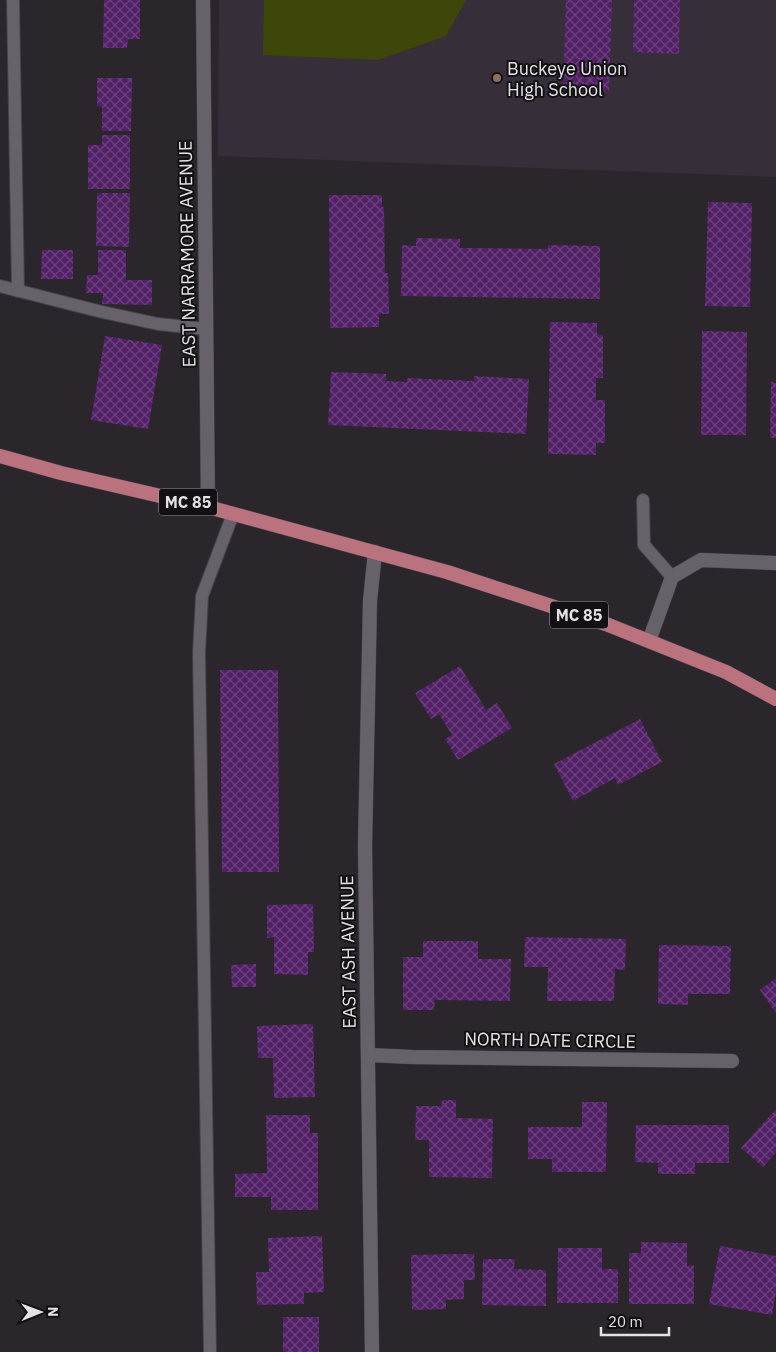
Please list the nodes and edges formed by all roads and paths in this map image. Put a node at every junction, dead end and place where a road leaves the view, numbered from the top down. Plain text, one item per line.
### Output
1 (13, 0) edge
2 (203, 0) edge
3 (0, 286) edge
4 (18, 291) junction
5 (206, 329) junction
6 (0, 456) edge
7 (643, 500) dead end
8 (208, 507) junction
9 (233, 514) junction
10 (375, 552) junction
11 (776, 563) edge
12 (672, 577) junction
13 (649, 641) junction
14 (776, 699) edge
15 (369, 1055) junction
16 (732, 1060) dead end
17 (210, 1352) edge
18 (372, 1352) edge

1 - 4 lane
2 - 5 street, EAST NARRAMORE AVENUE
3 - 4 lane
4 - 5 lane
5 - 8 street, EAST NARRAMORE AVENUE
6 - 8 main road, MC 85
7 - 12 lane
8 - 9 main road, MC 85
9 - 10 main road, MC 85
9 - 17 lane
10 - 13 main road, MC 85
10 - 15 street, EAST ASH AVENUE
11 - 12 street
12 - 13 street
13 - 14 main road, MC 85
15 - 16 street, NORTH DATE CIRCLE
15 - 18 street, EAST ASH AVENUE

